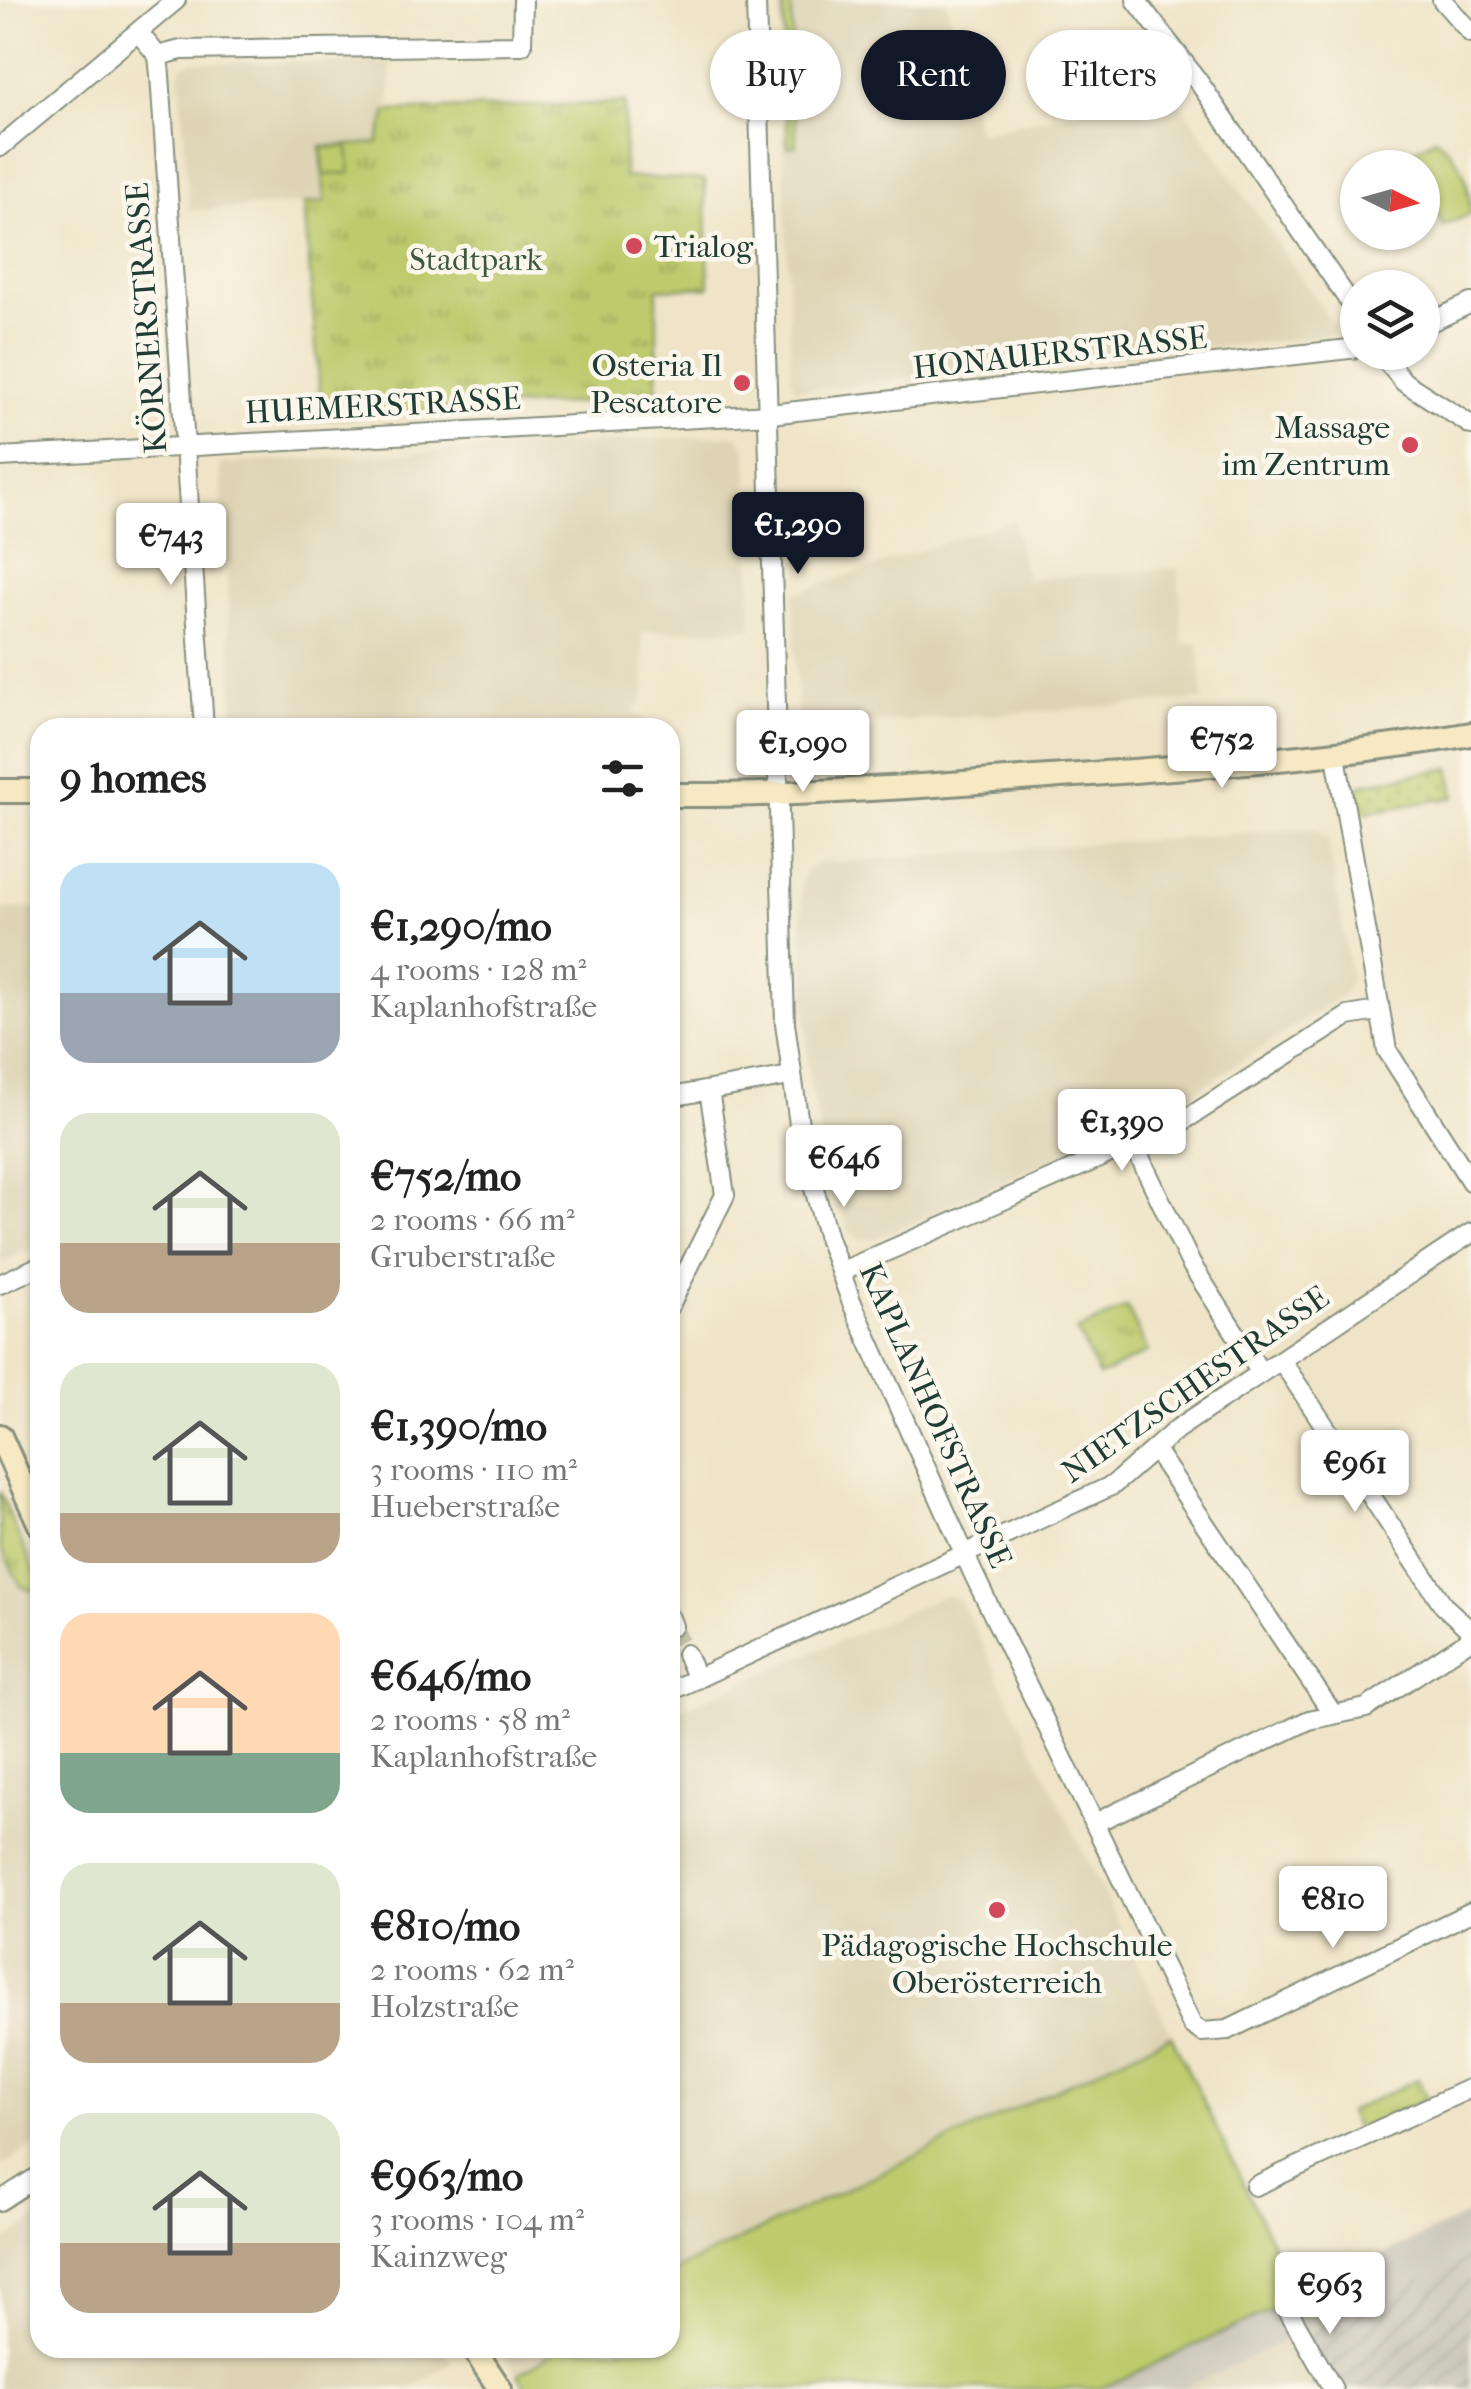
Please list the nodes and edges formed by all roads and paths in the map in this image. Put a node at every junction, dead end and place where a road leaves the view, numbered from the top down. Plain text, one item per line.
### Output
1 (176, 0) edge
2 (522, 0) edge
3 (756, 0) edge
4 (1136, 0) edge
5 (1442, 0) edge
6 (138, 32) junction
7 (1471, 33) edge
8 (158, 56) junction
9 (0, 146) edge
10 (1340, 288) edge
11 (1471, 303) edge
12 (1440, 318) edge
13 (1340, 350) edge
14 (1394, 370) edge
15 (770, 414) junction
16 (1471, 425) edge
17 (185, 446) junction
18 (0, 457) edge
19 (203, 718) edge
20 (1471, 734) edge
21 (1336, 756) junction
22 (30, 791) edge
23 (0, 792) edge
24 (680, 795) edge
25 (780, 796) junction
26 (1378, 1011) junction
27 (790, 1076) junction
28 (708, 1090) junction
29 (680, 1095) edge
30 (1134, 1143) junction
31 (1471, 1182) edge
32 (1471, 1233) edge
33 (30, 1270) edge
34 (840, 1272) junction
35 (0, 1284) edge
36 (680, 1285) edge
37 (1280, 1360) junction
38 (1261, 1373) junction
39 (0, 1436) edge
40 (1155, 1450) junction
41 (30, 1503) edge
42 (965, 1555) junction
43 (1471, 1631) edge
44 (1471, 1639) edge
45 (686, 1654) tunnel mouth
46 (697, 1679) junction
47 (680, 1687) edge
48 (1333, 1714) junction
49 (1096, 1823) junction
50 (1471, 1912) edge
51 (1471, 2088) edge
52 (30, 2182) edge
53 (1255, 2186) dead end
54 (0, 2201) edge
55 (1288, 2310) dead end
56 (480, 2358) edge
57 (500, 2389) edge
58 (1332, 2389) edge

1 - 6 street
2 - 8 street
3 - 15 street, KAPLANHOFSTRASSE
4 - 10 street
5 - 7 street
6 - 8 street
6 - 9 street
8 - 17 street, KÖRNERSTRASSE
11 - 12 street
13 - 15 street, HONAUERSTRASSE
14 - 16 street
15 - 17 street, HUEMERSTRASSE
15 - 25 street, KAPLANHOFSTRASSE
17 - 18 street, HUEMERSTRASSE
17 - 19 street, KÖRNERSTRASSE
20 - 21 main road
21 - 25 main road
21 - 26 street
22 - 23 main road
24 - 25 main road
25 - 27 street, KAPLANHOFSTRASSE
26 - 30 street
26 - 31 street
27 - 28 street
27 - 34 street, KAPLANHOFSTRASSE
28 - 29 street
28 - 36 street
30 - 34 street
30 - 38 street
32 - 37 street, NIETZSCHESTRASSE
33 - 35 street
34 - 42 street, KAPLANHOFSTRASSE
37 - 38 street, NIETZSCHESTRASSE
37 - 43 street
38 - 40 street, NIETZSCHESTRASSE
39 - 41 main road
40 - 42 street, NIETZSCHESTRASSE
40 - 48 street
42 - 46 street, NIETZSCHESTRASSE
42 - 49 street, KAPLANHOFSTRASSE
44 - 48 street
45 - 46 street
46 - 47 street, NIETZSCHESTRASSE
48 - 49 street
49 - 50 street, KAPLANHOFSTRASSE
51 - 53 street
52 - 54 street
55 - 58 street
56 - 57 main road

